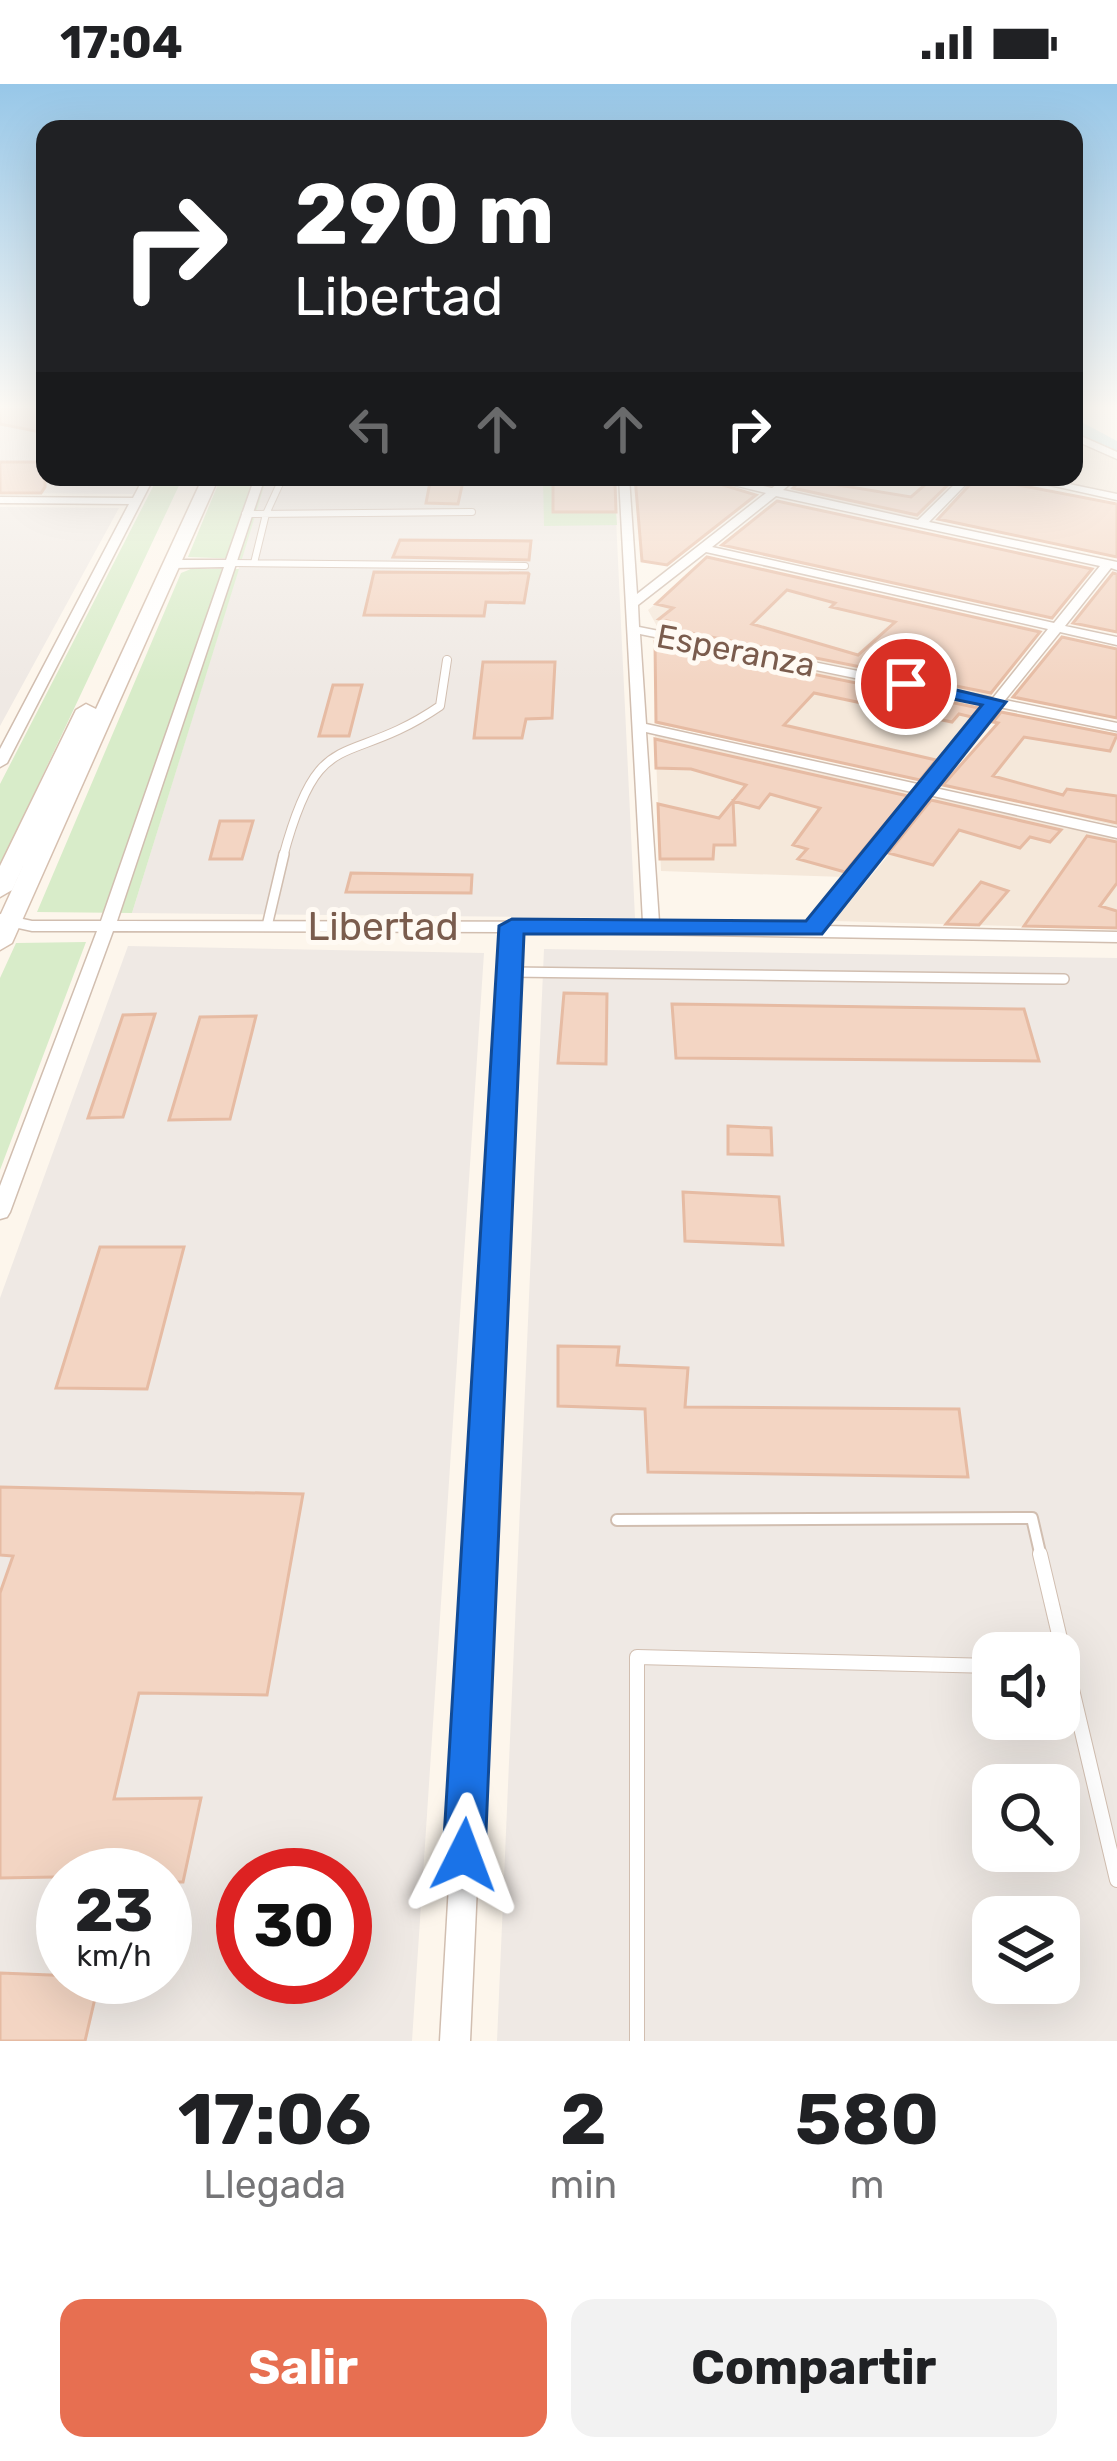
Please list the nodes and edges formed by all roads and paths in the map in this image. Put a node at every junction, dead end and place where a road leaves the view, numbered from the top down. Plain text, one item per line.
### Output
1 (45, 500) edge
2 (181, 500) edge
3 (201, 500) edge
4 (251, 500) edge
5 (272, 500) edge
6 (626, 500) edge
7 (765, 500) edge
8 (818, 500) edge
9 (944, 500) edge
10 (137, 501) joint
11 (472, 512) dead end
12 (245, 514) junction
13 (266, 514) junction
14 (921, 523) junction
15 (706, 549) junction
16 (231, 563) junction
17 (254, 563) junction
18 (172, 564) junction
19 (1112, 565) edge
20 (525, 566) dead end
21 (635, 602) junction
22 (1056, 628) junction
23 (637, 630) junction
24 (1117, 641) edge
25 (447, 660) dead end
26 (996, 702) junction
27 (641, 727) junction
28 (1117, 727) edge
29 (0, 763) edge
30 (927, 787) junction
31 (1117, 833) edge
32 (0, 890) edge
33 (5, 921) edge
34 (107, 926) junction
35 (267, 926) junction
36 (512, 926) junction
37 (651, 927) junction
38 (813, 929) junction
39 (1117, 937) edge
40 (0, 943) edge
41 (509, 972) junction
42 (1064, 979) dead end
43 (0, 1212) edge
44 (617, 1520) dead end
45 (1056, 1632) edge
46 (972, 1666) edge
47 (1080, 1735) edge
48 (1117, 1880) edge
49 (455, 2041) edge
50 (637, 2041) edge

1 - 10 street
2 - 32 main road
3 - 18 main road
4 - 12 street
5 - 13 lane
6 - 21 street
7 - 15 street
8 - 14 street
9 - 14 street
10 - 29 street
11 - 13 lane
12 - 13 lane
12 - 16 street
13 - 17 lane
14 - 19 street
15 - 21 street
15 - 22 street
16 - 17 lane
16 - 18 street
16 - 34 street
17 - 20 lane
18 - 33 main road
19 - 22 street
21 - 23 street
22 - 24 street
22 - 26 street
23 - 26 street, Esperanza
23 - 27 street
25 - 35 lane
26 - 28 street, Esperanza
26 - 30 street
27 - 30 street
27 - 37 street
30 - 31 street
30 - 38 street
33 - 34 street, Libertad
33 - 40 main road
34 - 35 street, Libertad
34 - 43 street
35 - 36 street, Libertad
36 - 37 street, Libertad
36 - 41 street
37 - 38 street, Libertad
38 - 39 street, Libertad
41 - 42 lane
41 - 49 street
44 - 45 lane
46 - 50 lane
47 - 48 lane

